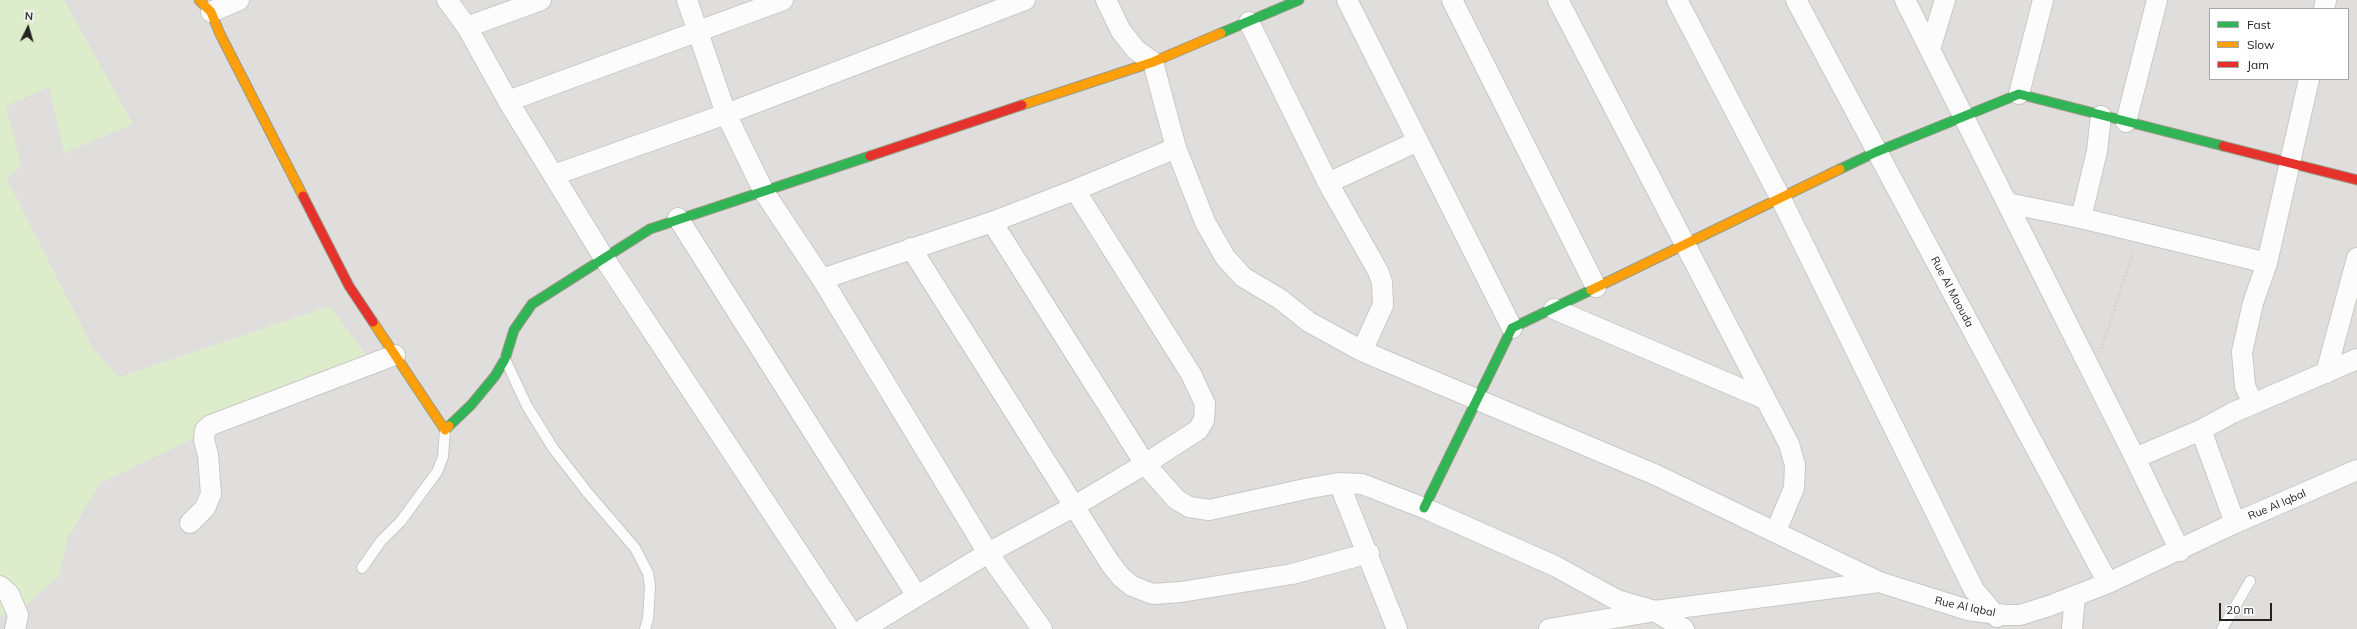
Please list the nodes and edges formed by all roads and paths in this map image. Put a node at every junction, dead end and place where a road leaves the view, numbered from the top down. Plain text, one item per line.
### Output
1 (239, 0) edge
2 (448, 0) edge
3 (541, 0) edge
4 (687, 0) edge
5 (783, 0) edge
6 (1025, 0) edge
7 (1106, 0) edge
8 (1299, 0) edge
9 (1347, 0) edge
10 (1452, 0) edge
11 (1558, 0) edge
12 (1677, 0) edge
13 (1796, 0) edge
14 (1905, 0) edge
15 (1945, 0) edge
16 (2043, 0) edge
17 (2157, 0) edge
18 (205, 6) edge
19 (1249, 22) junction
20 (467, 27) junction
21 (699, 32) junction
22 (1930, 49) junction
23 (1153, 62) junction
24 (2309, 80) edge
25 (2019, 94) junction
26 (508, 101) junction
27 (726, 114) junction
28 (1964, 116) junction
29 (2101, 116) junction
30 (2126, 122) junction
31 (1418, 141) junction
32 (1176, 148) junction
33 (1876, 152) junction
34 (2292, 162) junction
35 (554, 176) junction
36 (2357, 180) edge
37 (1328, 183) junction
38 (1075, 190) junction
39 (764, 192) junction
40 (1781, 200) junction
41 (2007, 203) junction
42 (678, 218) junction
43 (2081, 218) junction
44 (992, 222) junction
45 (2140, 232) junction
46 (1685, 245) junction
47 (912, 248) junction
48 (604, 258) junction
49 (2357, 258) edge
50 (2267, 263) junction
51 (822, 279) junction
52 (1596, 287) junction
53 (1554, 309) junction
54 (1512, 328) junction
55 (1362, 351) junction
56 (395, 355) junction
57 (505, 359) junction
58 (2357, 359) edge
59 (2326, 373) junction
60 (2093, 374) junction
61 (1765, 399) junction
62 (1476, 400) junction
63 (2253, 404) junction
64 (445, 430) junction
65 (2201, 430) junction
66 (2135, 458) junction
67 (1145, 464) junction
68 (2357, 470) edge
69 (1340, 483) junction
70 (1073, 507) junction
71 (1424, 508) junction
72 (190, 523) dead end
73 (2235, 523) junction
74 (1776, 531) junction
75 (2180, 551) junction
76 (988, 553) junction
77 (1369, 554) junction
78 (362, 568) dead end
79 (2250, 581) dead end
80 (1879, 582) junction
81 (2108, 583) junction
82 (0, 586) edge
83 (917, 596) junction
84 (2075, 596) junction
85 (1655, 611) junction
86 (2000, 621) edge
87 (15, 629) edge
88 (645, 629) edge
89 (849, 629) edge
90 (863, 629) edge
91 (1042, 629) edge
92 (1397, 629) edge
93 (1549, 629) edge
94 (1684, 629) edge
95 (2072, 629) edge
96 (2222, 629) edge

1 - 18 street
2 - 20 street
3 - 20 street
4 - 21 street
5 - 21 street
6 - 27 street
7 - 23 street
8 - 19 street
9 - 31 street
10 - 52 street
11 - 46 street
12 - 40 street
13 - 33 street, Rue Al Maouda
14 - 22 street
15 - 22 street
16 - 25 street
17 - 30 street
18 - 56 street
19 - 23 street
19 - 37 street
20 - 26 street
21 - 26 street
21 - 27 street
22 - 28 street
23 - 32 street
23 - 39 street
24 - 34 street
25 - 28 street
25 - 29 street
26 - 35 street
27 - 35 street
27 - 39 street
28 - 33 street
28 - 41 street
29 - 30 street
29 - 43 street
30 - 34 street
31 - 37 street
31 - 54 street
32 - 38 street
32 - 55 street
33 - 40 street
33 - 81 street, Rue Al Maouda
34 - 36 street
34 - 50 street
35 - 48 street
37 - 55 street
38 - 44 street
38 - 67 street
39 - 42 street
39 - 51 street
40 - 46 street
40 - 86 street
41 - 43 street
41 - 60 street
42 - 48 street
42 - 83 street
43 - 45 street
44 - 47 street
44 - 67 street
45 - 50 street
45 - 60 path
46 - 52 street
46 - 61 street
47 - 51 street
47 - 70 street
48 - 57 street
48 - 89 street
49 - 59 street
50 - 63 street
51 - 76 street
52 - 53 street
53 - 54 street
53 - 61 street
54 - 62 street
55 - 62 street
56 - 64 street
56 - 72 street
57 - 64 street
57 - 88 lane
58 - 59 street
59 - 63 street
60 - 66 street
61 - 74 street
62 - 71 street
62 - 74 street
63 - 65 street
64 - 78 lane
65 - 66 street
65 - 73 street
66 - 75 street
67 - 69 street
67 - 70 street
68 - 73 street, Rue Al Iqbal
69 - 71 street
69 - 77 street
70 - 76 street
70 - 77 street
71 - 85 street
73 - 75 street, Rue Al Iqbal
74 - 80 street
75 - 81 street, Rue Al Iqbal
76 - 83 street
76 - 91 street
77 - 92 street
79 - 96 lane
80 - 85 street, Rue Al Iqbal
80 - 86 street, Rue Al Iqbal
81 - 84 street, Rue Al Iqbal
82 - 87 street
83 - 90 street
84 - 86 street, Rue Al Iqbal
84 - 95 street
85 - 93 street, Rue Al Iqbal
85 - 94 street

